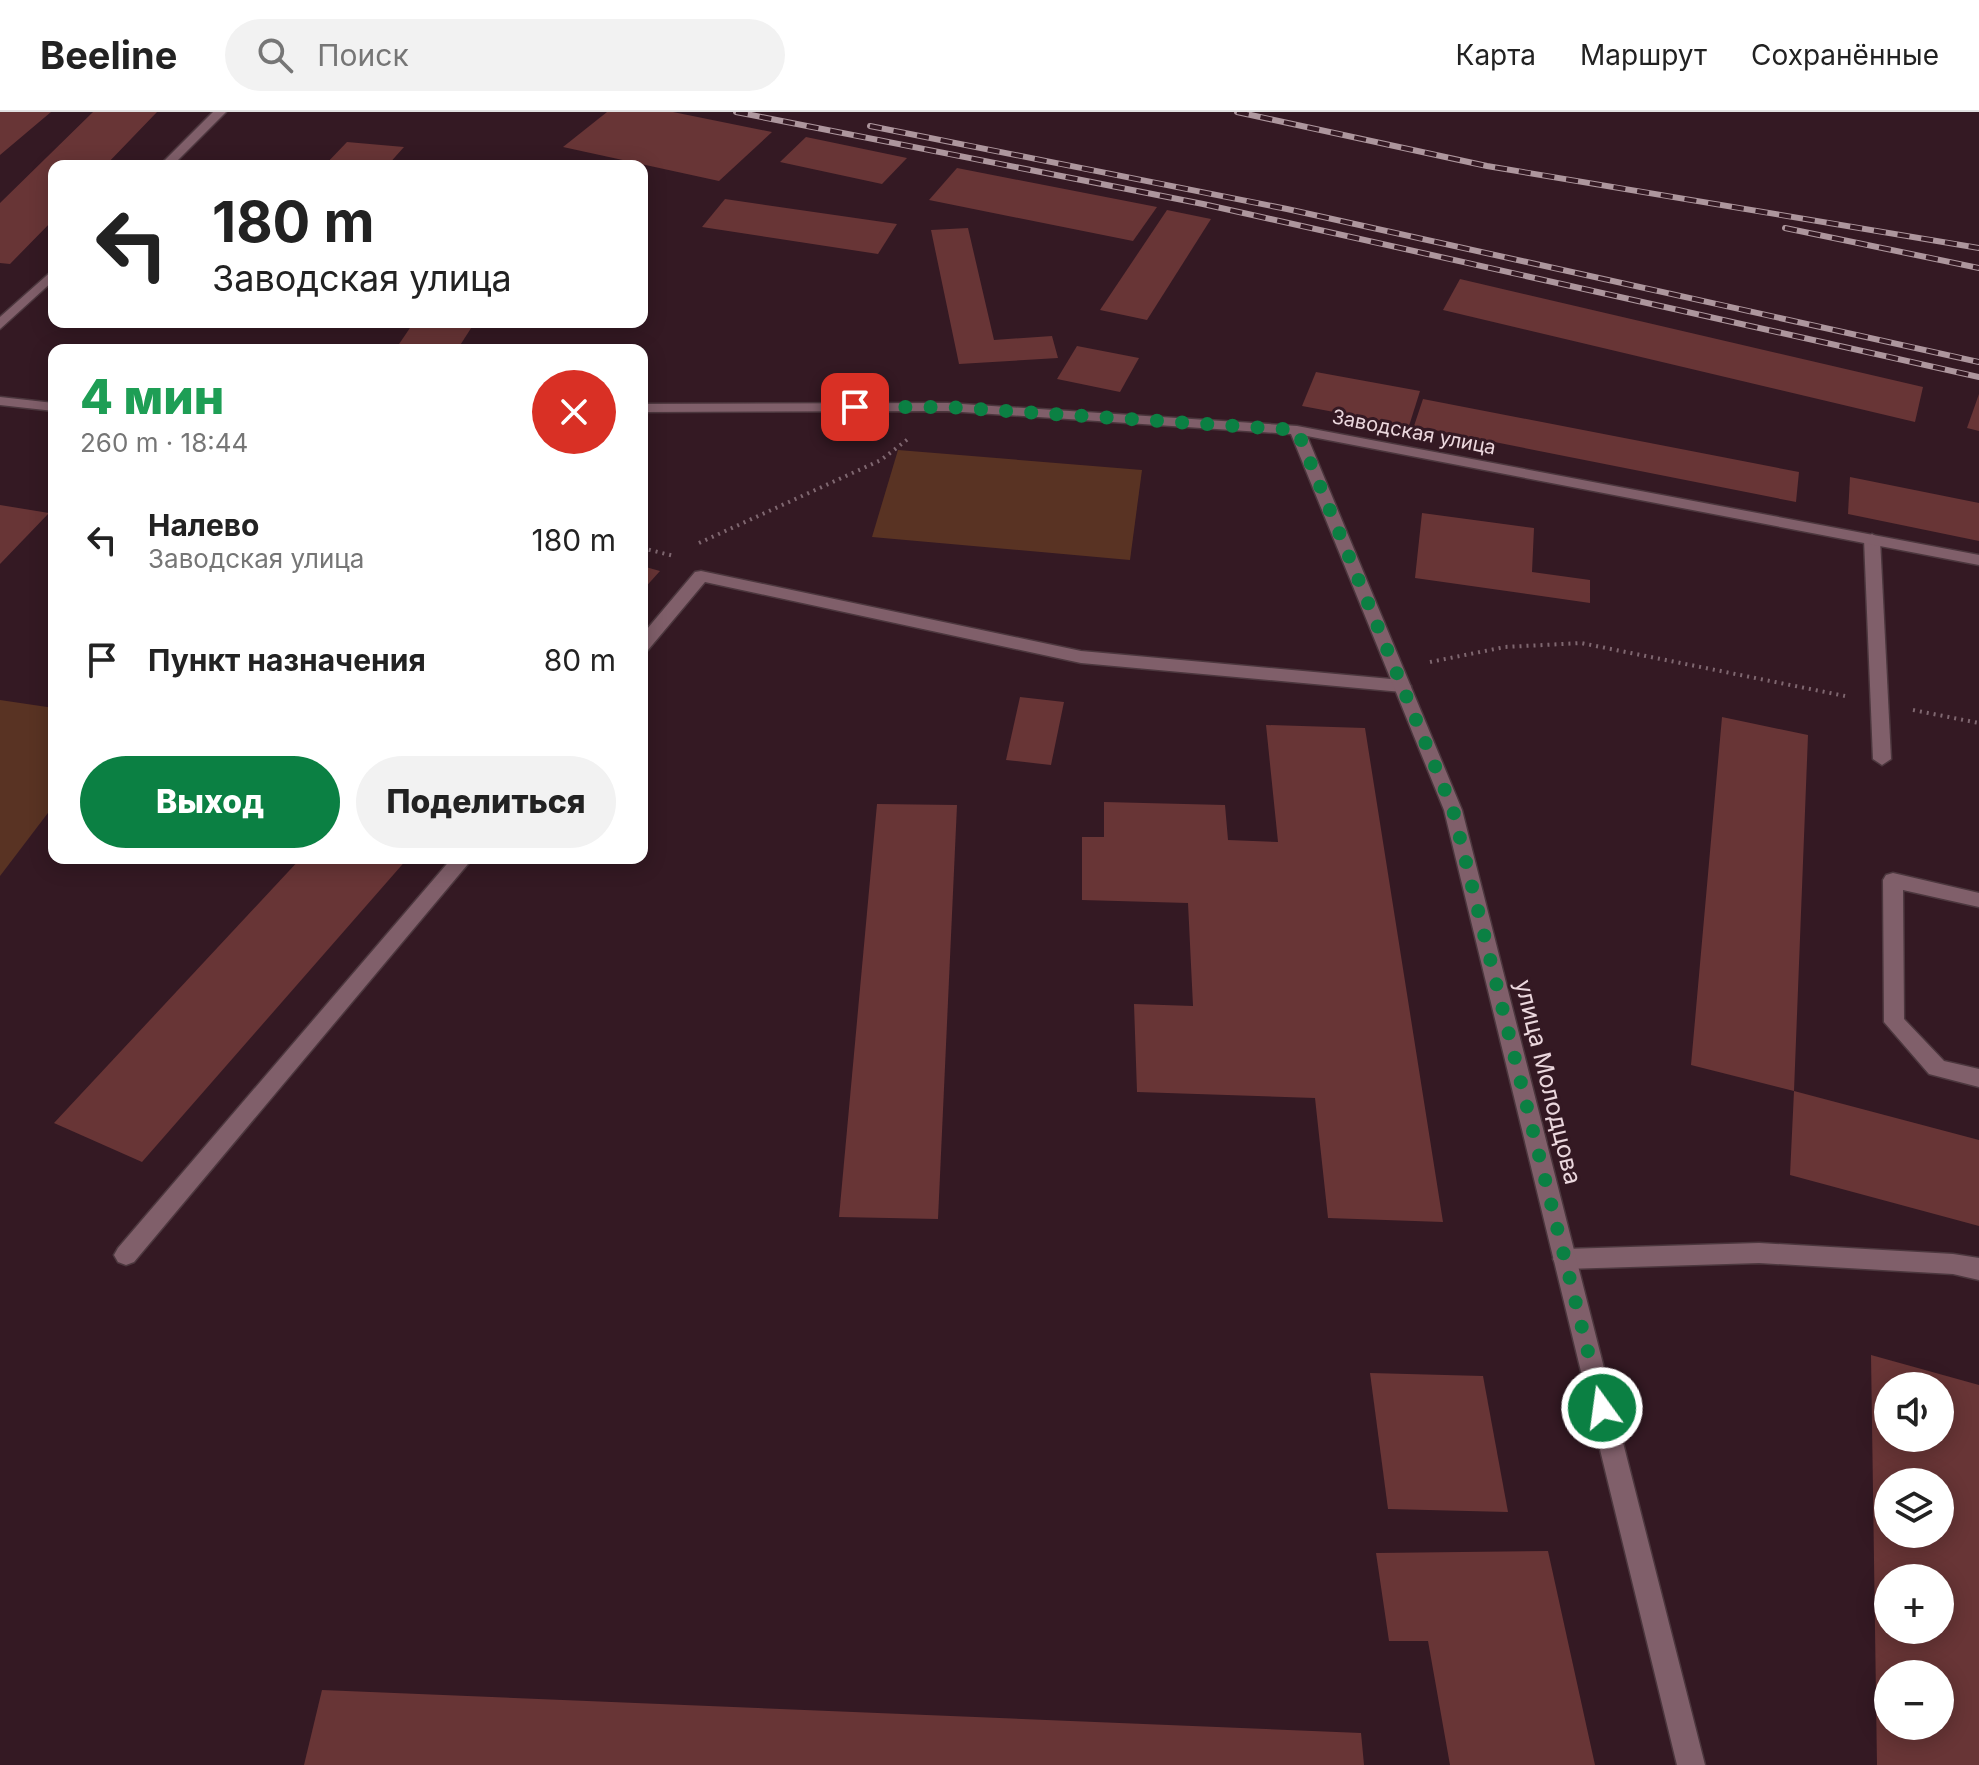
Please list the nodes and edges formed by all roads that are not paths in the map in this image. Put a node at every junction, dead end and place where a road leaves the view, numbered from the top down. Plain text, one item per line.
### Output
1 (220, 112) edge
2 (171, 160) edge
3 (48, 279) edge
4 (0, 325) edge
5 (0, 401) edge
6 (48, 406) edge
7 (648, 408) edge
8 (1297, 430) junction
9 (1872, 539) junction
10 (1979, 560) edge
11 (648, 639) edge
12 (1399, 678) junction
13 (1882, 759) dead end
14 (458, 864) edge
15 (1979, 900) edge
16 (1979, 1078) edge
17 (126, 1255) dead end
18 (1565, 1259) junction
19 (1979, 1269) edge
20 (1691, 1765) edge

1 - 2 street
3 - 4 street
5 - 6 street
7 - 8 street, Заводская улица
8 - 9 street, Заводская улица
8 - 12 street, улица Молодцова
9 - 10 street, Заводская улица
9 - 13 street
11 - 12 street
12 - 18 street, улица Молодцова
14 - 17 street
15 - 16 street
18 - 19 street
18 - 20 street, улица Молодцова

